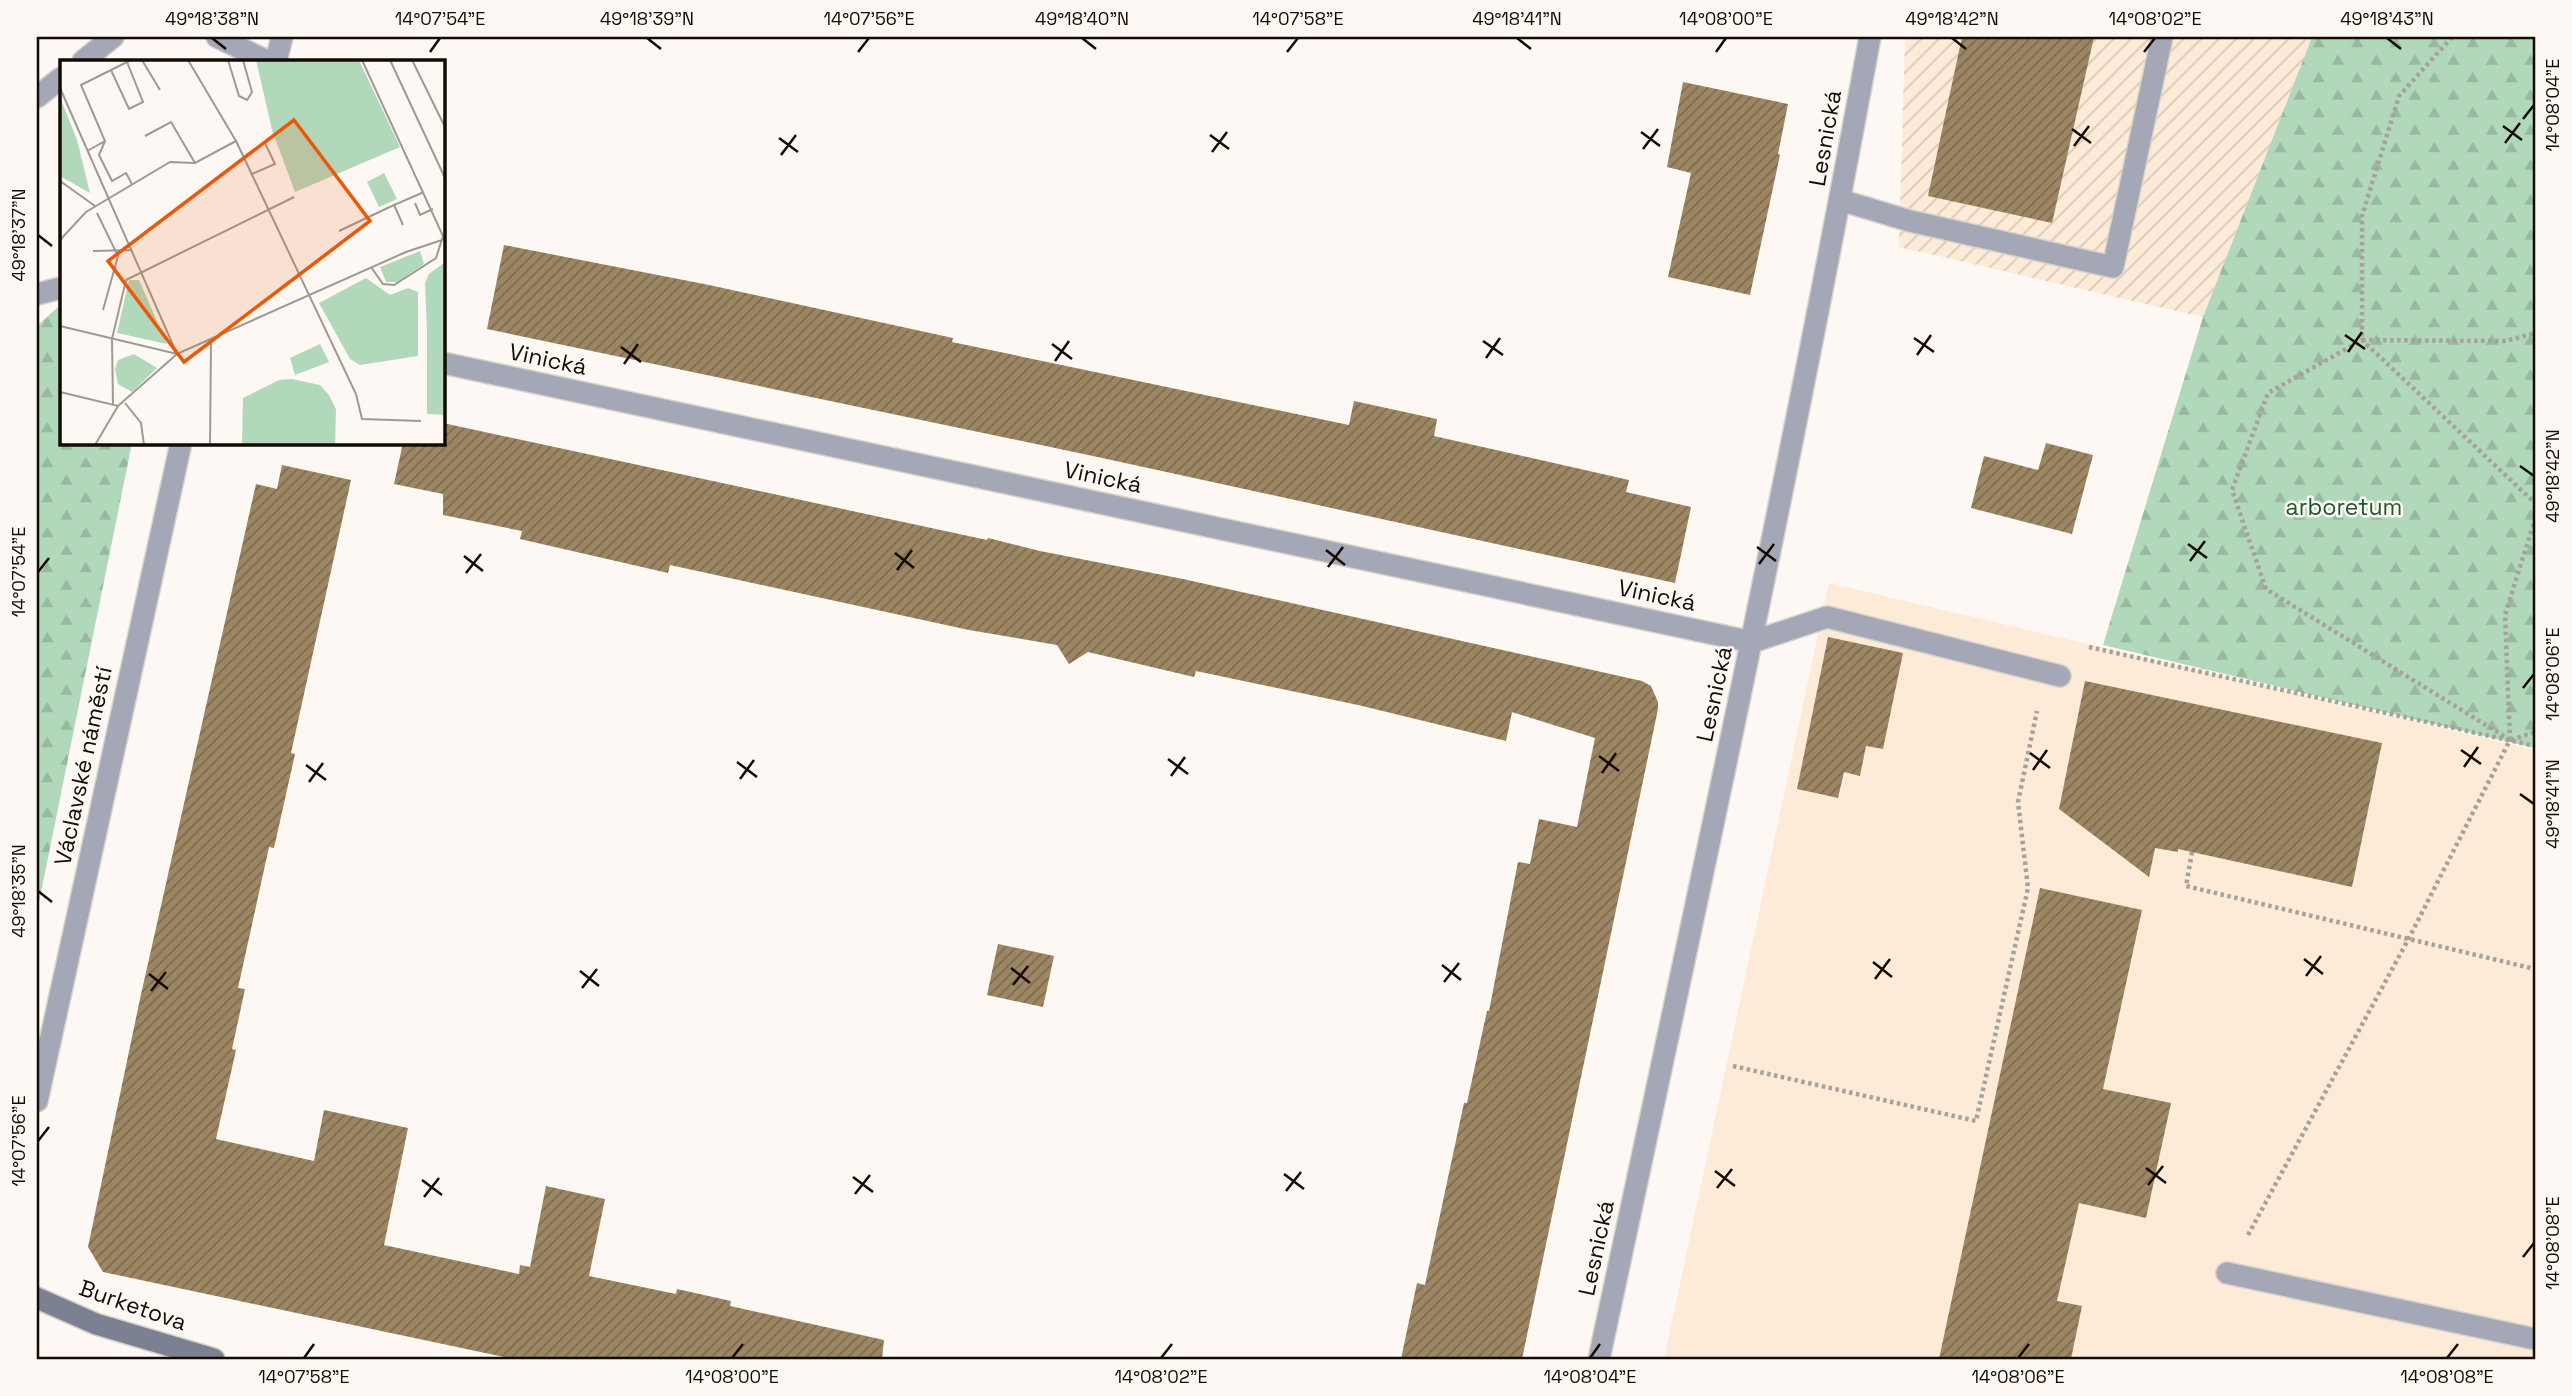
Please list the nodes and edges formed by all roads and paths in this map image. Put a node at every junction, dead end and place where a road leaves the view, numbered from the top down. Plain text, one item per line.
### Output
1 (113, 37) edge
2 (217, 37) edge
3 (282, 37) edge
4 (1870, 37) edge
5 (2162, 37) edge
6 (2452, 37) edge
7 (84, 60) edge
8 (265, 60) edge
9 (276, 60) edge
10 (60, 79) edge
11 (37, 97) edge
12 (1840, 200) junction
13 (60, 288) edge
14 (37, 294) edge
15 (2535, 333) edge
16 (2362, 340) junction
17 (444, 363) edge
18 (181, 444) edge
19 (2535, 503) edge
20 (2535, 519) edge
21 (1752, 642) junction
22 (2088, 646) dead end
23 (2053, 674) joint
24 (2535, 732) edge
25 (2510, 740) junction
26 (2535, 746) edge
27 (2192, 852) dead end
28 (2409, 938) junction
29 (2535, 969) edge
30 (1733, 1066) dead end
31 (37, 1101) edge
32 (2227, 1273) joint
33 (37, 1298) edge
34 (2535, 1339) edge
35 (214, 1359) edge
36 (1599, 1359) edge

1 - 7 street
2 - 8 street
3 - 9 street
4 - 12 street, Lesnická
5 - 12 street
6 - 16 path
10 - 11 street
12 - 21 street, Lesnická
13 - 14 street
15 - 16 path
16 - 19 path
16 - 25 path
17 - 21 street, Vinická
18 - 31 street, Václavské náměstí
20 - 25 path
21 - 23 street
21 - 36 street, Lesnická
22 - 25 path
23 - 30 path
24 - 25 path
25 - 26 path
25 - 28 path
27 - 28 path
28 - 29 path
28 - 32 path
32 - 34 street
33 - 35 main road, Burketova

